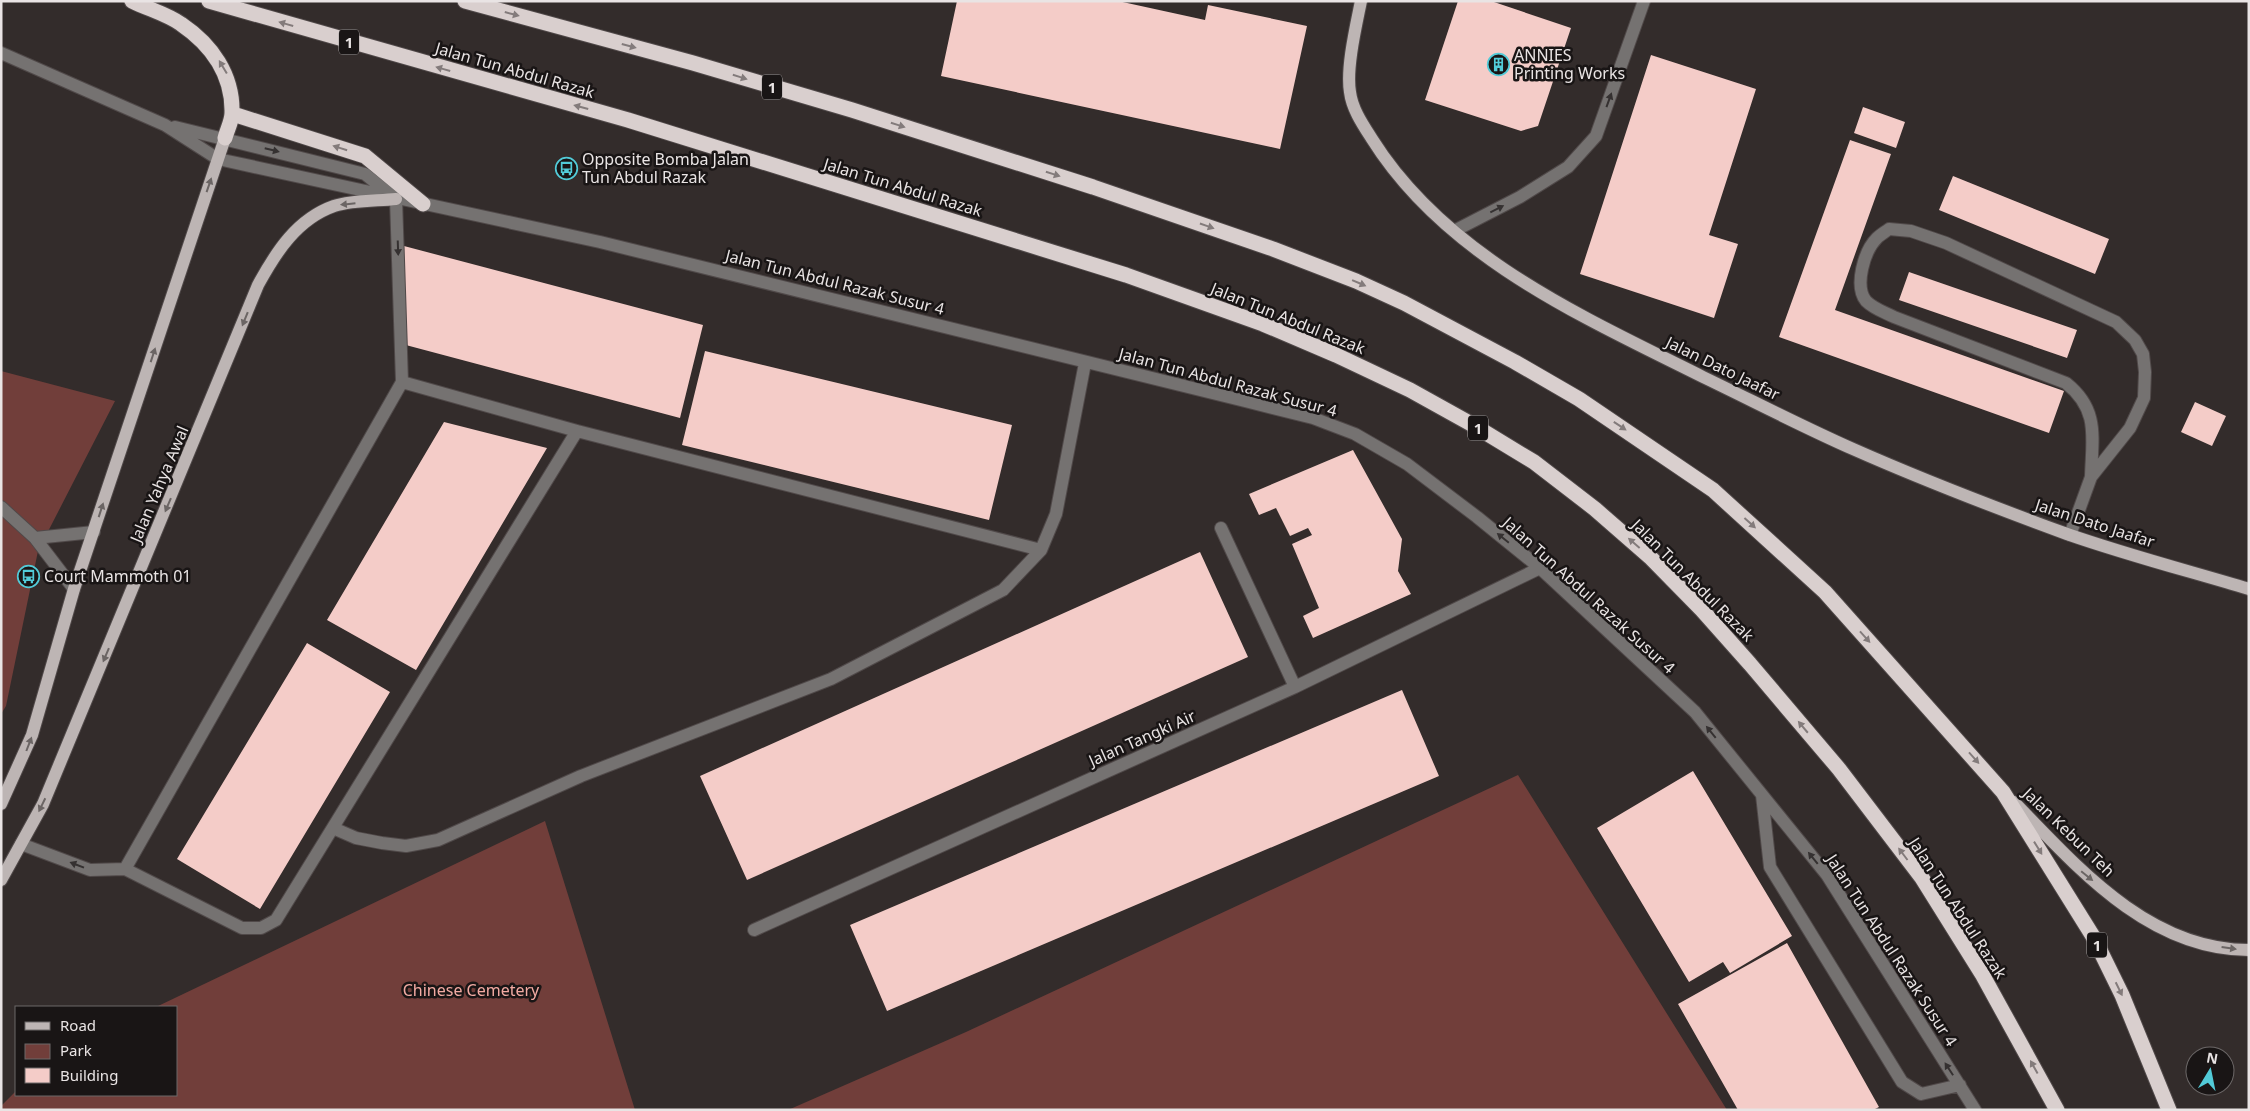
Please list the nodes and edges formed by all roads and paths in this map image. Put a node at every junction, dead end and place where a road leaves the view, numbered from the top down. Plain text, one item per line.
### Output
1 (132, 1) edge
2 (209, 1) edge
3 (465, 1) edge
4 (1361, 1) edge
5 (1644, 1) edge
6 (1, 53) edge
7 (233, 114) junction
8 (165, 125) junction
9 (225, 138) junction
10 (218, 159) junction
11 (396, 199) junction
12 (423, 204) junction
13 (1454, 231) junction
14 (1086, 363) junction
15 (402, 382) junction
16 (577, 431) junction
17 (2091, 478) junction
18 (1, 507) edge
19 (1220, 528) dead end
20 (94, 532) junction
21 (2070, 535) junction
22 (35, 538) junction
23 (1041, 550) junction
24 (1540, 568) junction
25 (74, 589) junction
26 (2249, 589) edge
27 (1295, 687) junction
28 (2003, 792) junction
29 (1762, 795) junction
30 (1, 804) edge
31 (333, 828) junction
32 (22, 844) junction
33 (125, 869) junction
34 (1, 880) edge
35 (754, 930) dead end
36 (2249, 950) edge
37 (1960, 1085) junction
38 (1975, 1110) edge
39 (2057, 1110) edge
40 (2169, 1110) edge

7 -> 1 highway
39 -> 2 highway, Jalan Tun Abdul Razak / 1
3 -> 28 highway, 1
4 - 13 main road, Jalan Dato Jaafar
13 -> 5 street
6 - 8 street
7 - 9 highway
12 -> 7 highway
8 - 9 street
8 - 10 street
9 - 10 main road
9 -> 11 street
10 - 11 street, Jalan Tun Abdul Razak Susur 4
20 -> 10 main road
11 - 12 street, Jalan Tun Abdul Razak Susur 4
11 -> 15 street
11 -> 32 main road, Jalan Yahya Awal
12 - 14 street, Jalan Tun Abdul Razak Susur 4
13 - 21 main road, Jalan Dato Jaafar
14 - 23 street
24 -> 14 street, Jalan Tun Abdul Razak Susur 4
15 - 16 street
15 - 33 street
16 - 23 street
16 - 31 street
17 - 17 street
17 - 21 street
18 - 22 street
19 - 27 street
20 - 22 street
20 - 25 main road
21 - 26 main road, Jalan Dato Jaafar
22 - 25 street
23 - 31 street
24 - 27 street, Jalan Tangki Air
29 -> 24 street, Jalan Tun Abdul Razak Susur 4
30 -> 25 main road
27 - 35 street, Jalan Tangki Air
28 -> 36 main road, Jalan Kebun Teh
28 -> 40 highway, 1
37 -> 29 street, Jalan Tun Abdul Razak Susur 4
29 - 37 street
31 - 33 street
33 -> 32 street
32 - 34 main road, Jalan Yahya Awal
37 - 38 street, Jalan Tun Abdul Razak Susur 4

